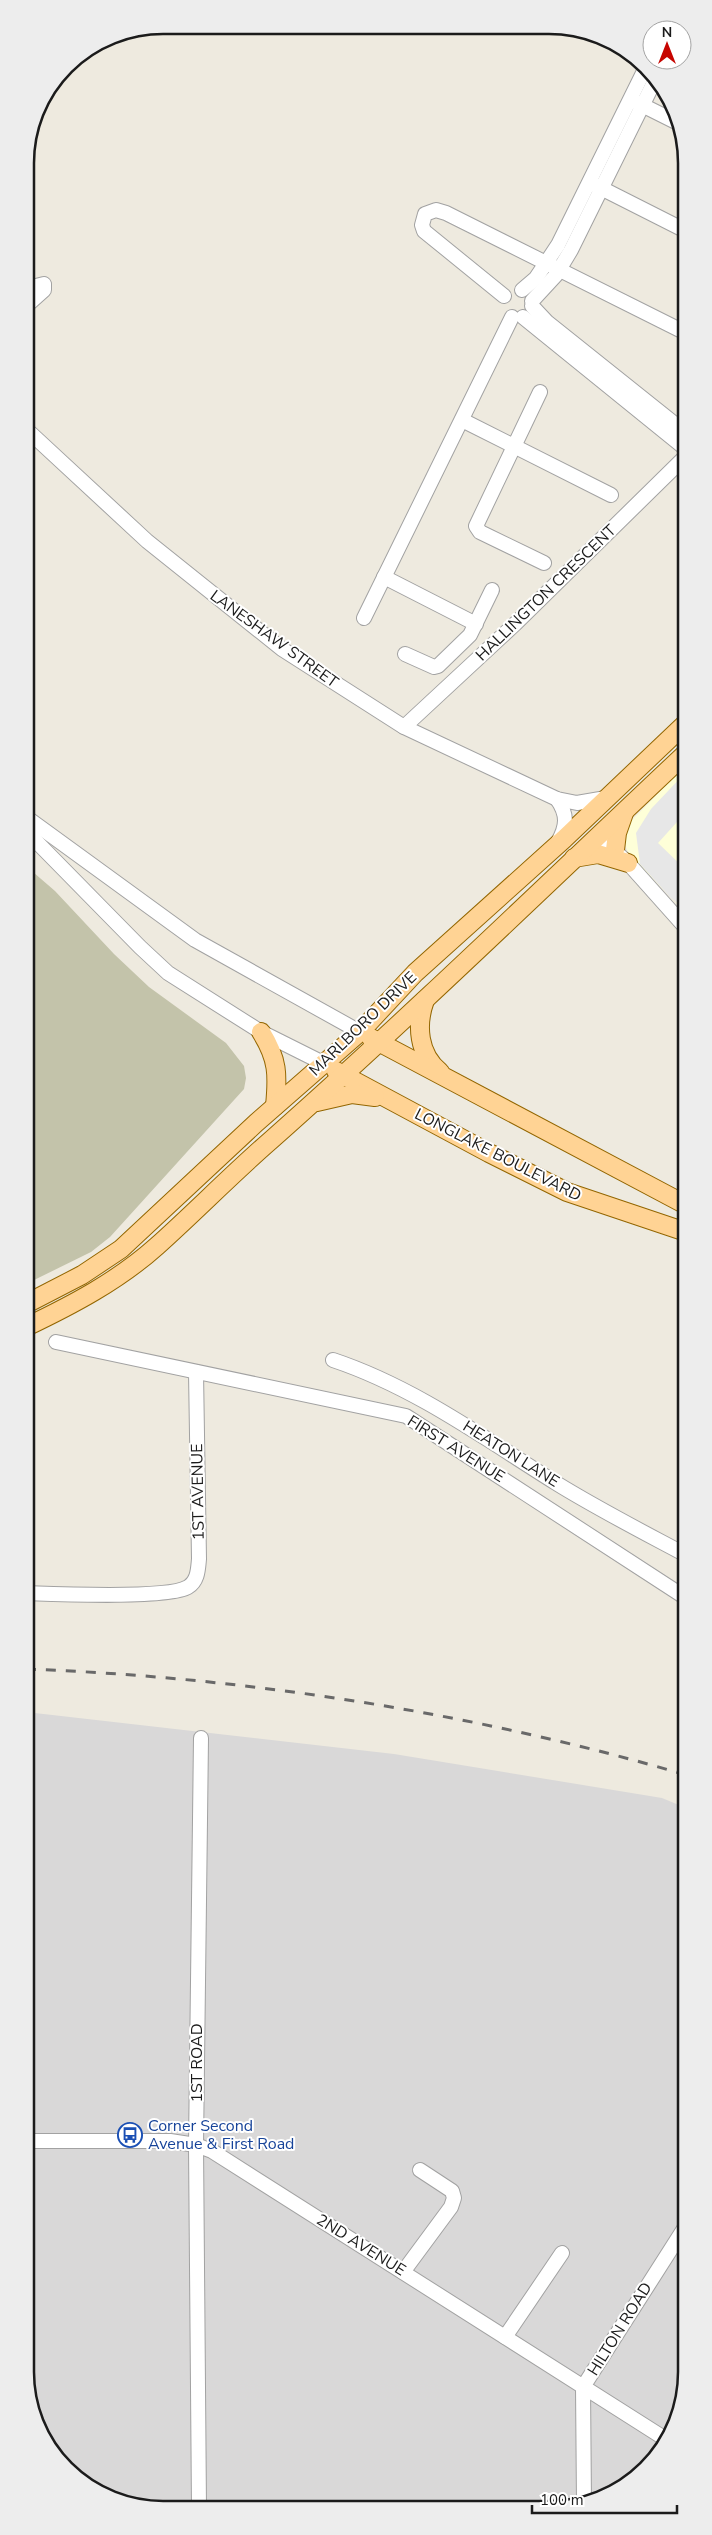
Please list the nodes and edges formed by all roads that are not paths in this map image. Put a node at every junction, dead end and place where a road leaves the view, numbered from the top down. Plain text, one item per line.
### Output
1 (644, 76) edge
2 (652, 84) edge
3 (637, 102) junction
4 (670, 119) edge
5 (596, 185) junction
6 (678, 227) edge
7 (553, 267) junction
8 (34, 287) edge
9 (522, 290) junction
10 (504, 296) junction
11 (34, 299) edge
12 (532, 303) junction
13 (518, 317) junction
14 (678, 329) edge
15 (540, 392) dead end
16 (462, 420) junction
17 (678, 427) edge
18 (34, 436) edge
19 (678, 444) edge
20 (514, 446) junction
21 (678, 464) edge
22 (611, 495) dead end
23 (544, 563) dead end
24 (384, 577) junction
25 (492, 590) dead end
26 (364, 618) dead end
27 (476, 624) junction
28 (405, 654) dead end
29 (404, 727) junction
30 (678, 731) edge
31 (678, 761) edge
32 (606, 798) junction
33 (557, 799) junction
34 (626, 810) junction
35 (34, 822) edge
36 (598, 836) junction
37 (34, 839) edge
38 (560, 843) junction
39 (615, 850) junction
40 (574, 858) junction
41 (628, 863) junction
42 (678, 919) edge
43 (425, 1000) junction
44 (261, 1032) junction
45 (360, 1032) junction
46 (379, 1042) junction
47 (324, 1064) junction
48 (344, 1076) junction
49 (452, 1082) junction
50 (390, 1100) junction
51 (311, 1104) junction
52 (275, 1106) junction
53 (678, 1201) edge
54 (678, 1229) edge
55 (34, 1300) edge
56 (34, 1323) edge
57 (56, 1342) dead end
58 (333, 1360) dead end
59 (196, 1372) junction
60 (678, 1551) edge
61 (34, 1593) edge
62 (678, 1593) edge
63 (201, 1738) dead end
64 (34, 2141) edge
65 (196, 2144) junction
66 (420, 2170) dead end
67 (678, 2238) edge
68 (562, 2253) dead end
69 (403, 2272) junction
70 (505, 2337) junction
71 (584, 2387) junction
72 (661, 2436) edge
73 (584, 2496) edge
74 (199, 2501) edge

1 - 3 street
2 - 3 street
3 - 4 street
3 - 5 street
5 - 6 street
5 - 7 street
7 - 9 street
7 - 10 street
7 - 12 street
7 - 14 street
8 - 11 street
9 - 10 street
9 - 12 street
10 - 13 street
12 - 13 street
12 - 17 street
13 - 16 street
13 - 19 street
15 - 20 street
16 - 20 street
16 - 24 street
18 - 29 street, LANESHAW STREET
20 - 22 street
20 - 23 street
21 - 29 street, HALLINGTON CRESCENT
24 - 26 street
24 - 27 street
25 - 27 street
27 - 28 street
29 - 33 street, LANESHAW STREET
30 - 32 main road, MARLBORO DRIVE
31 - 34 main road, MARLBORO DRIVE
32 - 33 street, LANESHAW STREET
32 - 38 main road, MARLBORO DRIVE
33 - 38 street
34 - 36 main road, MARLBORO DRIVE
34 - 39 main road
35 - 45 street
36 - 38 main road
36 - 39 street
36 - 40 main road, MARLBORO DRIVE
37 - 44 street
38 - 45 main road, MARLBORO DRIVE
39 - 41 street
40 - 41 main road
40 - 43 main road, MARLBORO DRIVE
41 - 42 street
43 - 46 main road, MARLBORO DRIVE
43 - 49 main road
44 - 47 street
44 - 52 main road
45 - 46 main road
45 - 47 main road, MARLBORO DRIVE
46 - 48 main road, MARLBORO DRIVE
46 - 49 main road
47 - 48 main road, LONGLAKE BOULEVARD
47 - 52 main road, MARLBORO DRIVE
48 - 50 main road, LONGLAKE BOULEVARD
48 - 51 main road, MARLBORO DRIVE
49 - 53 main road
50 - 51 main road
50 - 54 main road, LONGLAKE BOULEVARD
51 - 56 main road, MARLBORO DRIVE
52 - 55 main road, MARLBORO DRIVE
57 - 59 street
58 - 60 street, HEATON LANE
59 - 61 street, 1ST AVENUE
59 - 62 street, FIRST AVENUE
63 - 65 street, 1ST ROAD
64 - 65 street, 2ND AVENUE
65 - 69 street, 2ND AVENUE
65 - 74 street, 1ST ROAD
66 - 69 street
67 - 71 street, HILTON ROAD
68 - 70 street
69 - 70 street, 2ND AVENUE
70 - 71 street, 2ND AVENUE
71 - 72 street, 2ND AVENUE
71 - 73 street, HILTON ROAD

